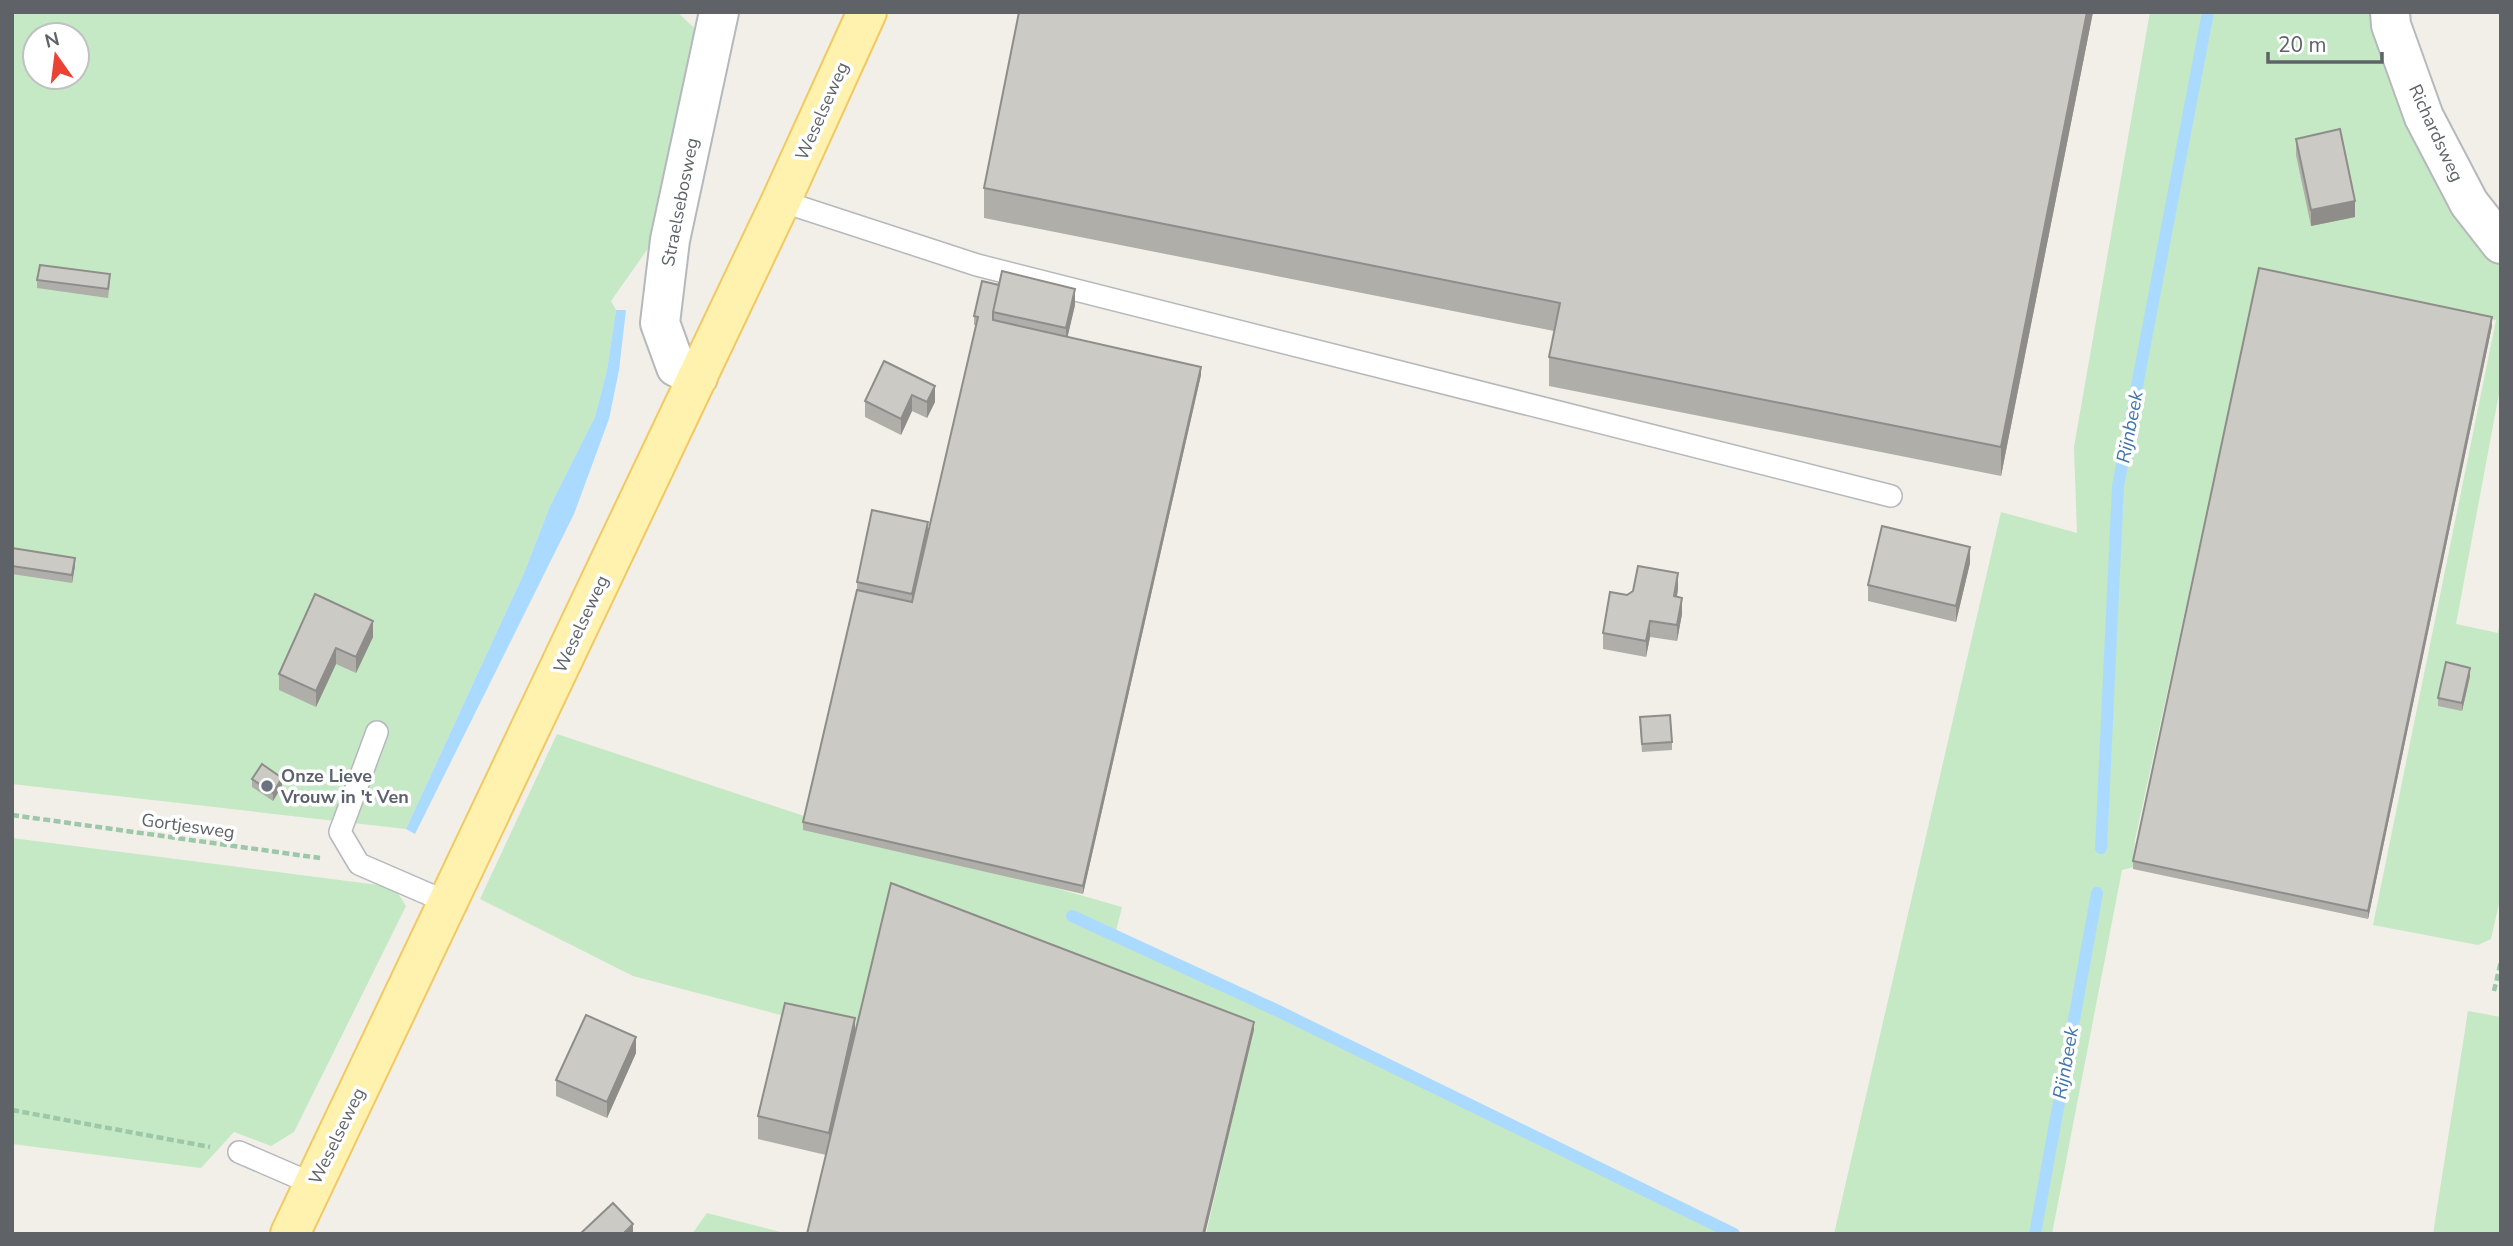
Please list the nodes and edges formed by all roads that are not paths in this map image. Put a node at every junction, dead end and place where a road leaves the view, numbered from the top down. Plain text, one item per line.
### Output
1 (719, 12) edge
2 (867, 12) edge
3 (2390, 12) edge
4 (781, 201) junction
5 (2501, 244) edge
6 (698, 377) junction
7 (1891, 496) dead end
8 (377, 732) dead end
9 (449, 903) junction
10 (239, 1153) road end
11 (313, 1184) junction
12 (290, 1234) edge

1 - 6 street, Straelsebosweg
2 - 4 main road, Weselseweg
3 - 5 street, Richardsweg
4 - 6 main road, Weselseweg
4 - 7 lane
6 - 9 main road, Weselseweg
8 - 9 lane
9 - 11 main road, Weselseweg
10 - 11 lane
11 - 12 main road, Weselseweg

